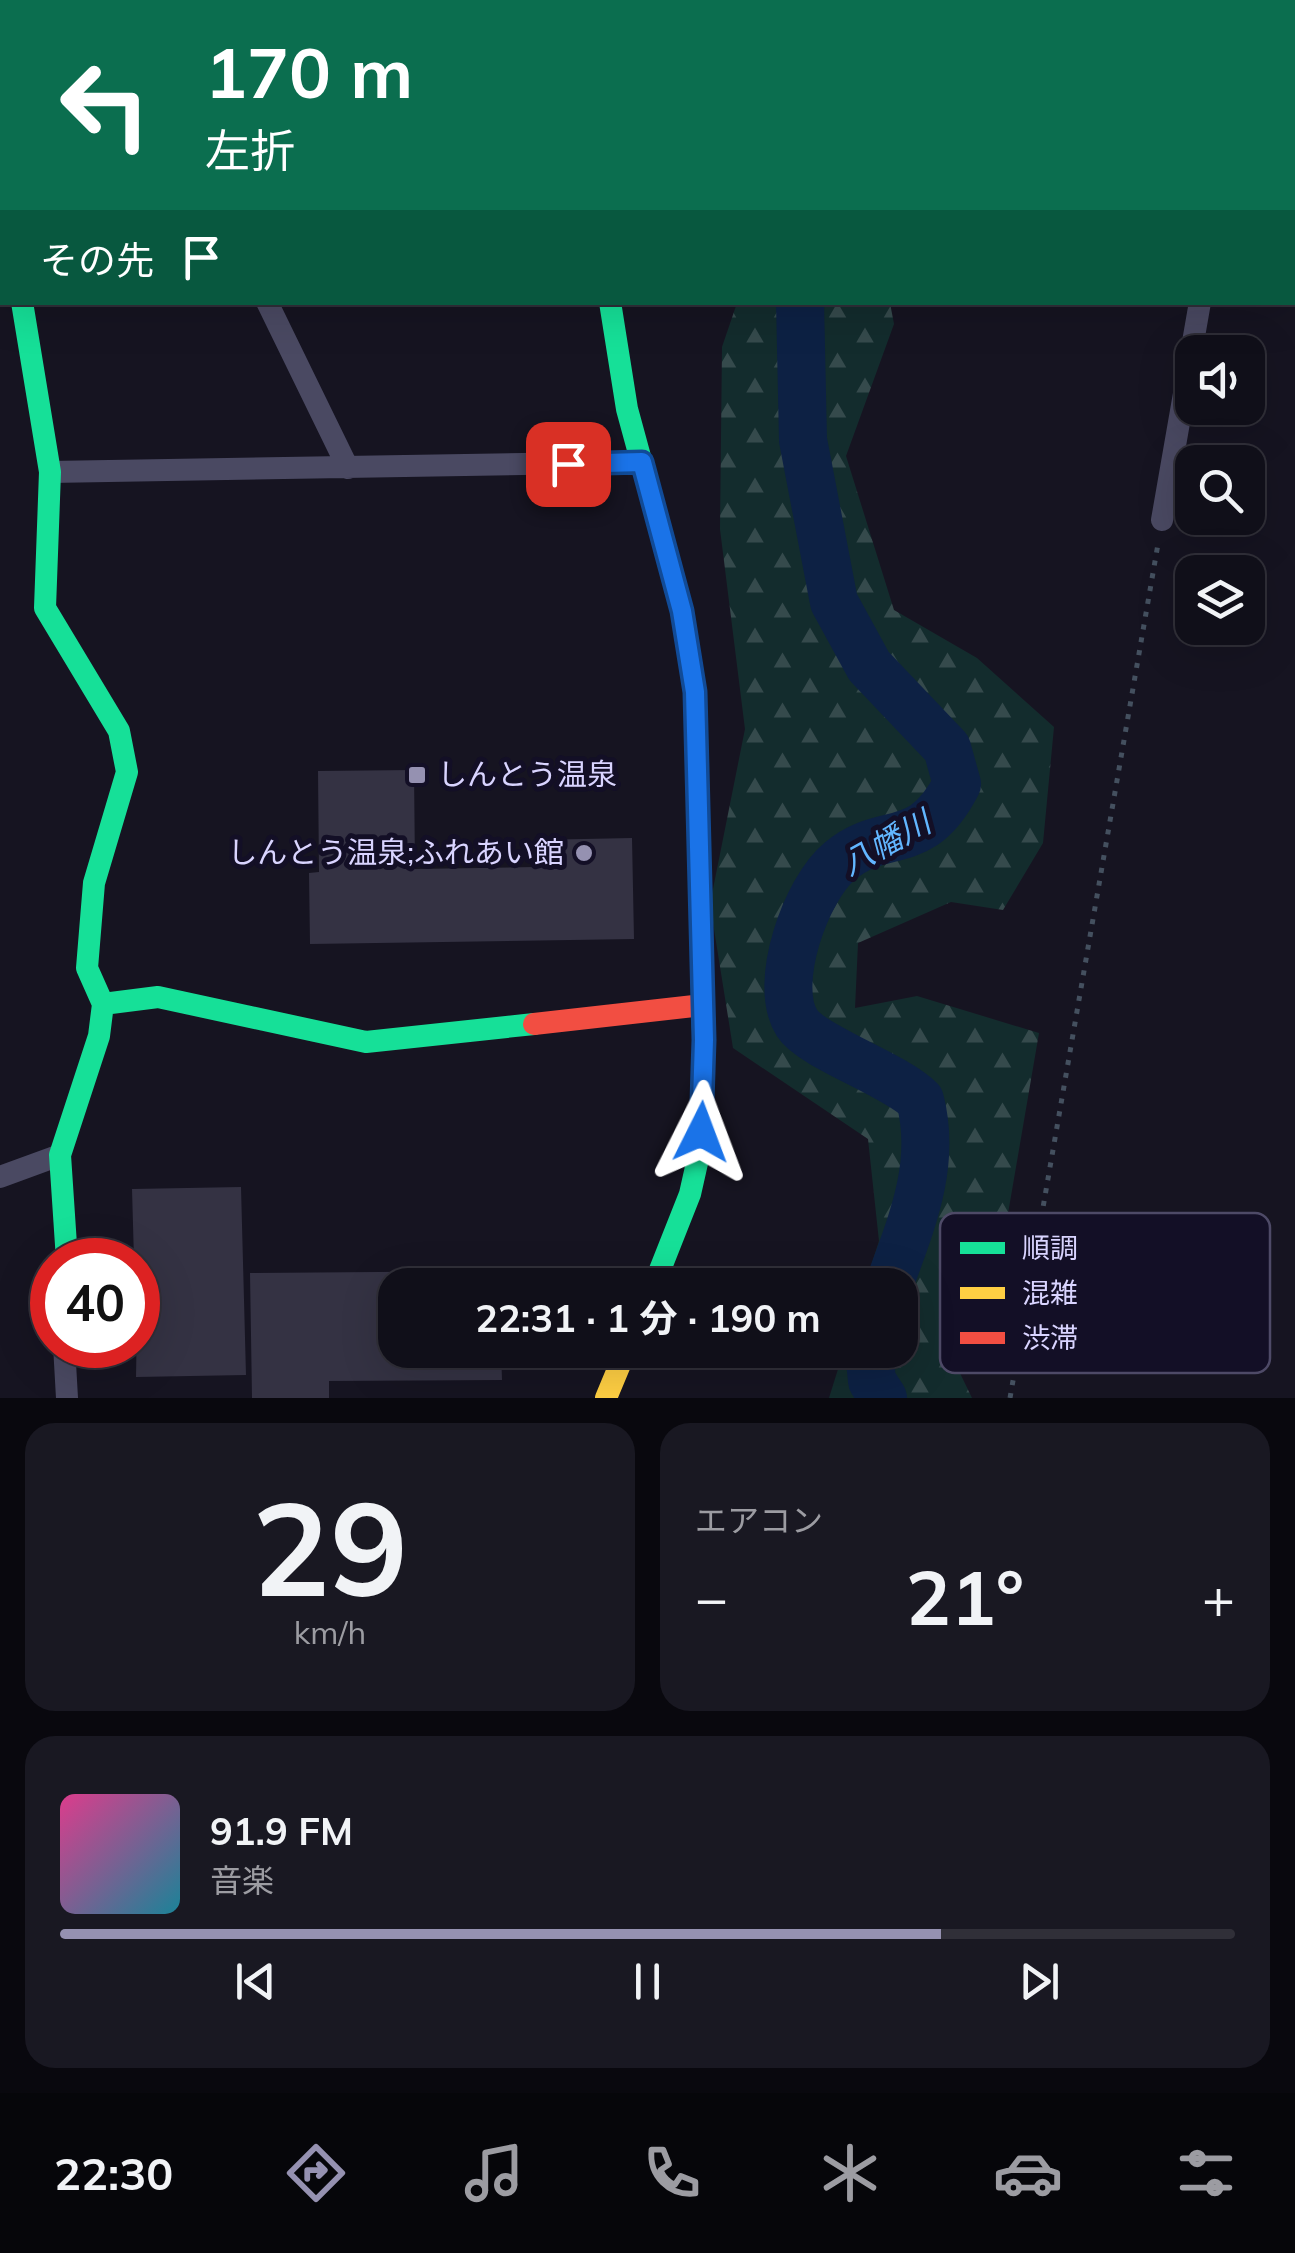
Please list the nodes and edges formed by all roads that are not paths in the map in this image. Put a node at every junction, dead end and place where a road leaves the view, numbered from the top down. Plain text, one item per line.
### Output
1 (22, 305) edge
2 (268, 305) edge
3 (610, 305) edge
4 (1199, 305) edge
5 (642, 462) junction
6 (348, 468) junction
7 (50, 472) junction
8 (1162, 520) road end
9 (103, 1004) junction
10 (703, 1005) junction
11 (60, 1156) junction
12 (0, 1176) edge
13 (65, 1238) edge
14 (661, 1268) edge
15 (65, 1368) edge
16 (618, 1368) edge
17 (66, 1398) edge
18 (606, 1398) edge

1 - 7 street
2 - 6 street
3 - 5 street
4 - 8 street
5 - 6 street
5 - 10 street
6 - 7 street
7 - 9 street
9 - 10 street
9 - 11 street
10 - 14 street
11 - 12 street
11 - 13 street
15 - 17 street
16 - 18 street

